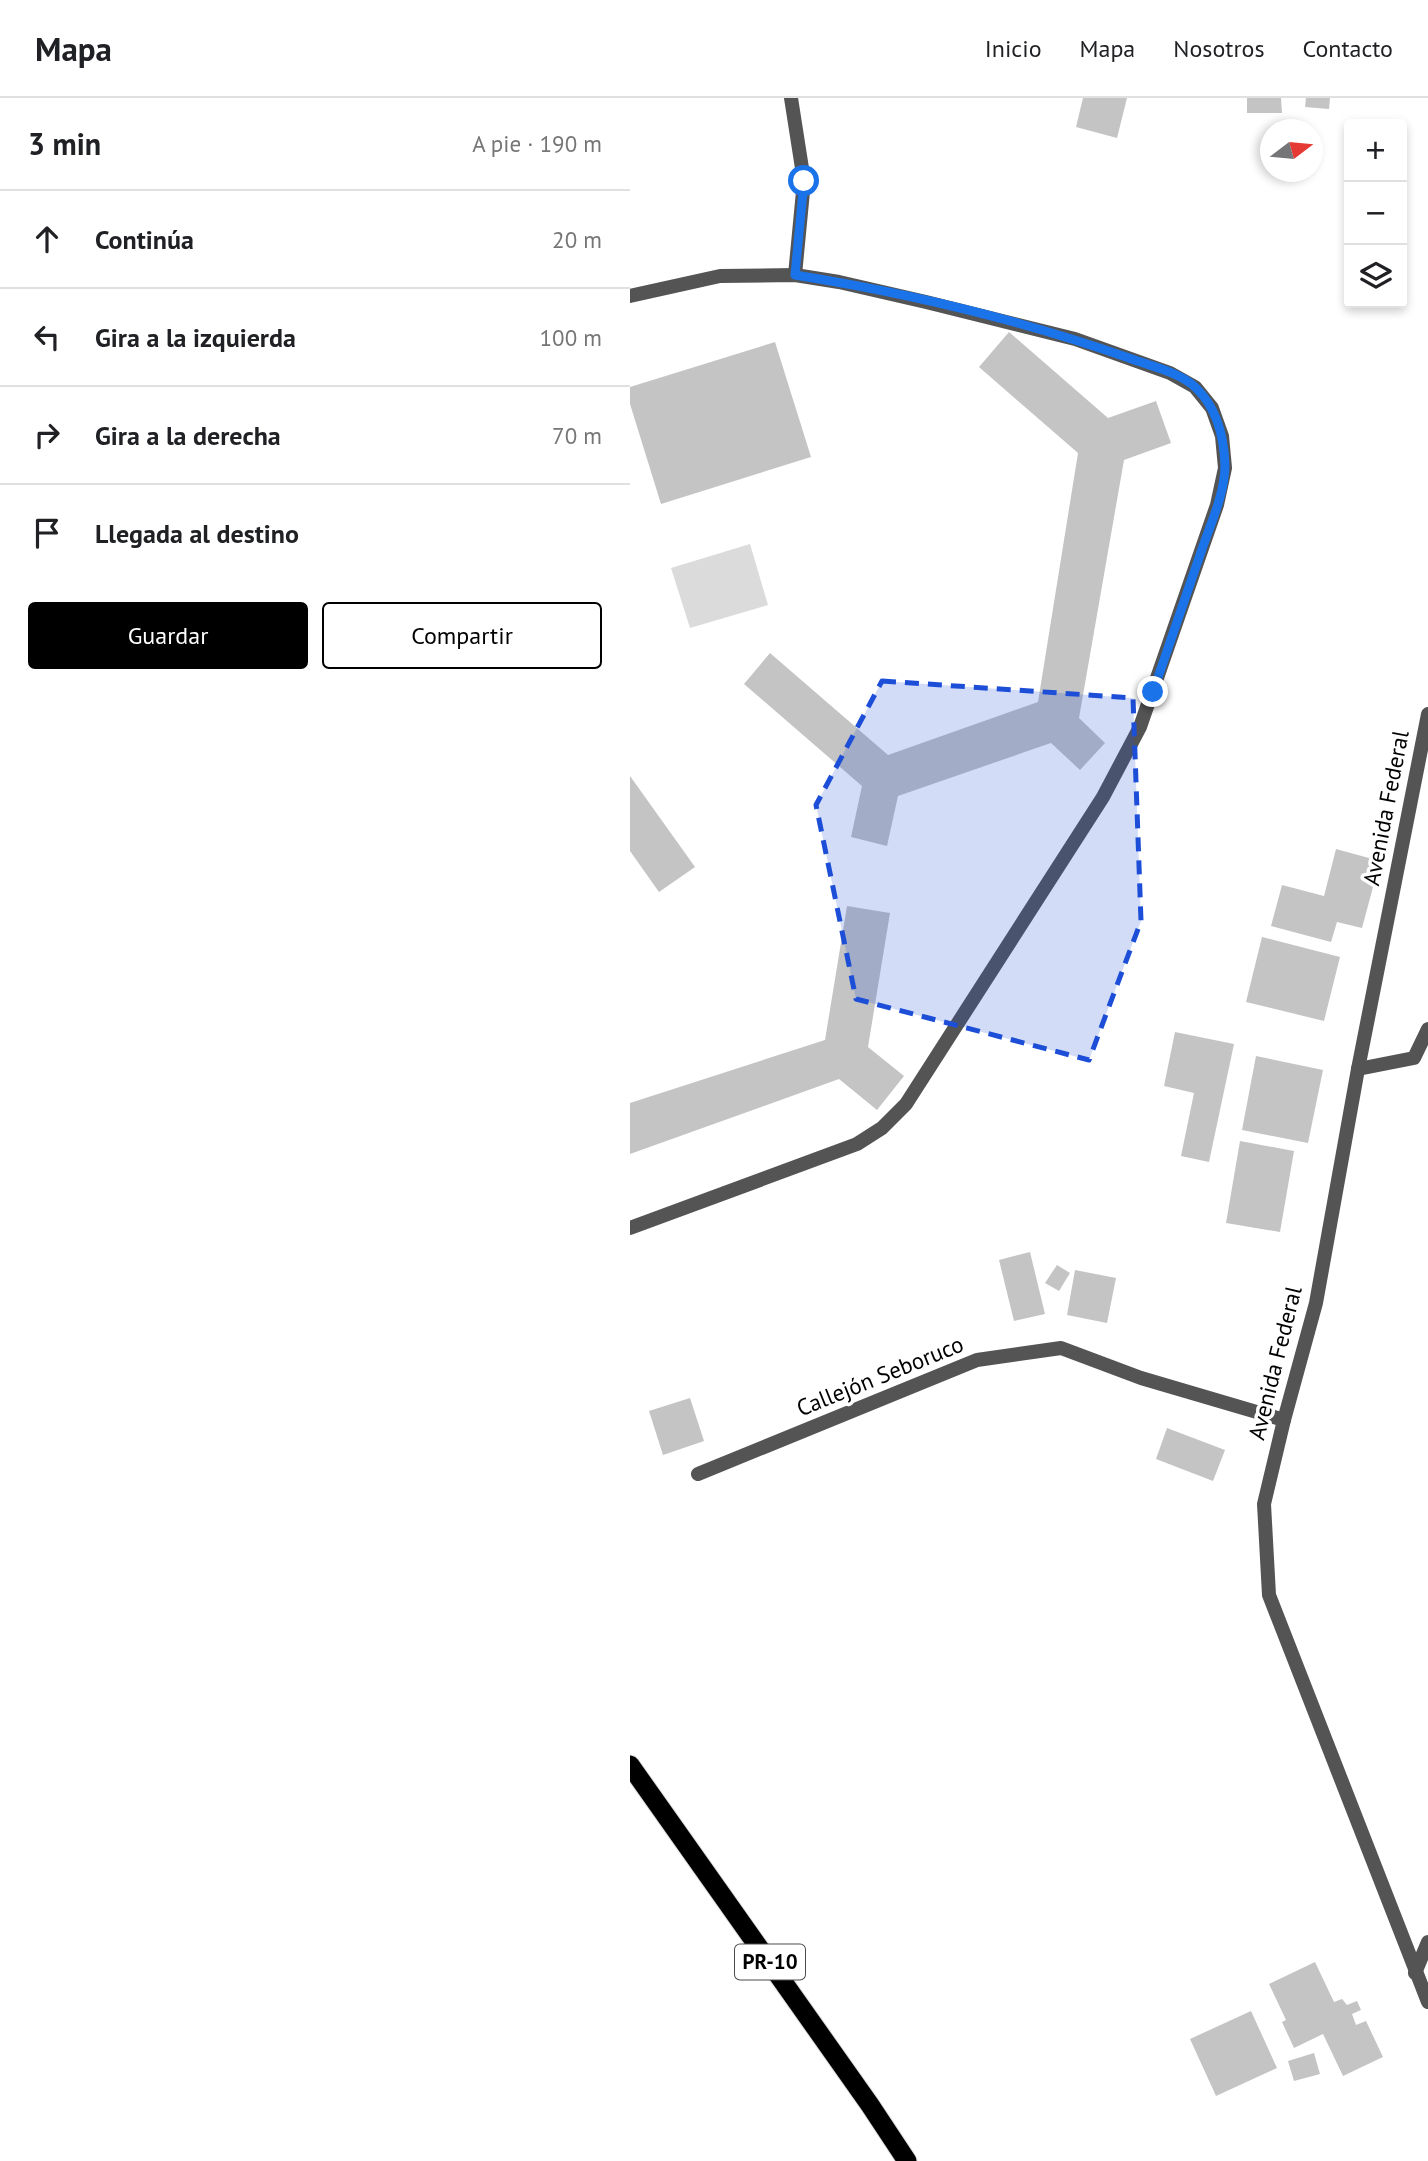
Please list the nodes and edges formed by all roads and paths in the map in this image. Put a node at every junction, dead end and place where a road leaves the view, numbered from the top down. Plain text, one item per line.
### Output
1 (791, 98) edge
2 (795, 275) junction
3 (630, 296) edge
4 (1428, 714) edge
5 (1428, 1029) edge
6 (1358, 1069) junction
7 (630, 1228) edge
8 (1284, 1420) junction
9 (698, 1474) dead end
10 (630, 1765) edge
11 (1428, 1942) edge
12 (1415, 1973) junction
13 (1428, 2002) edge
14 (907, 2161) edge

1 - 2 street
2 - 3 street
2 - 7 street
4 - 6 street, Avenida Federal
5 - 6 street
6 - 8 street, Avenida Federal
8 - 9 street, Callejón Seboruco
8 - 12 street, Avenida Federal
10 - 14 highway, PR-10
11 - 12 street
12 - 13 street, Avenida Federal

